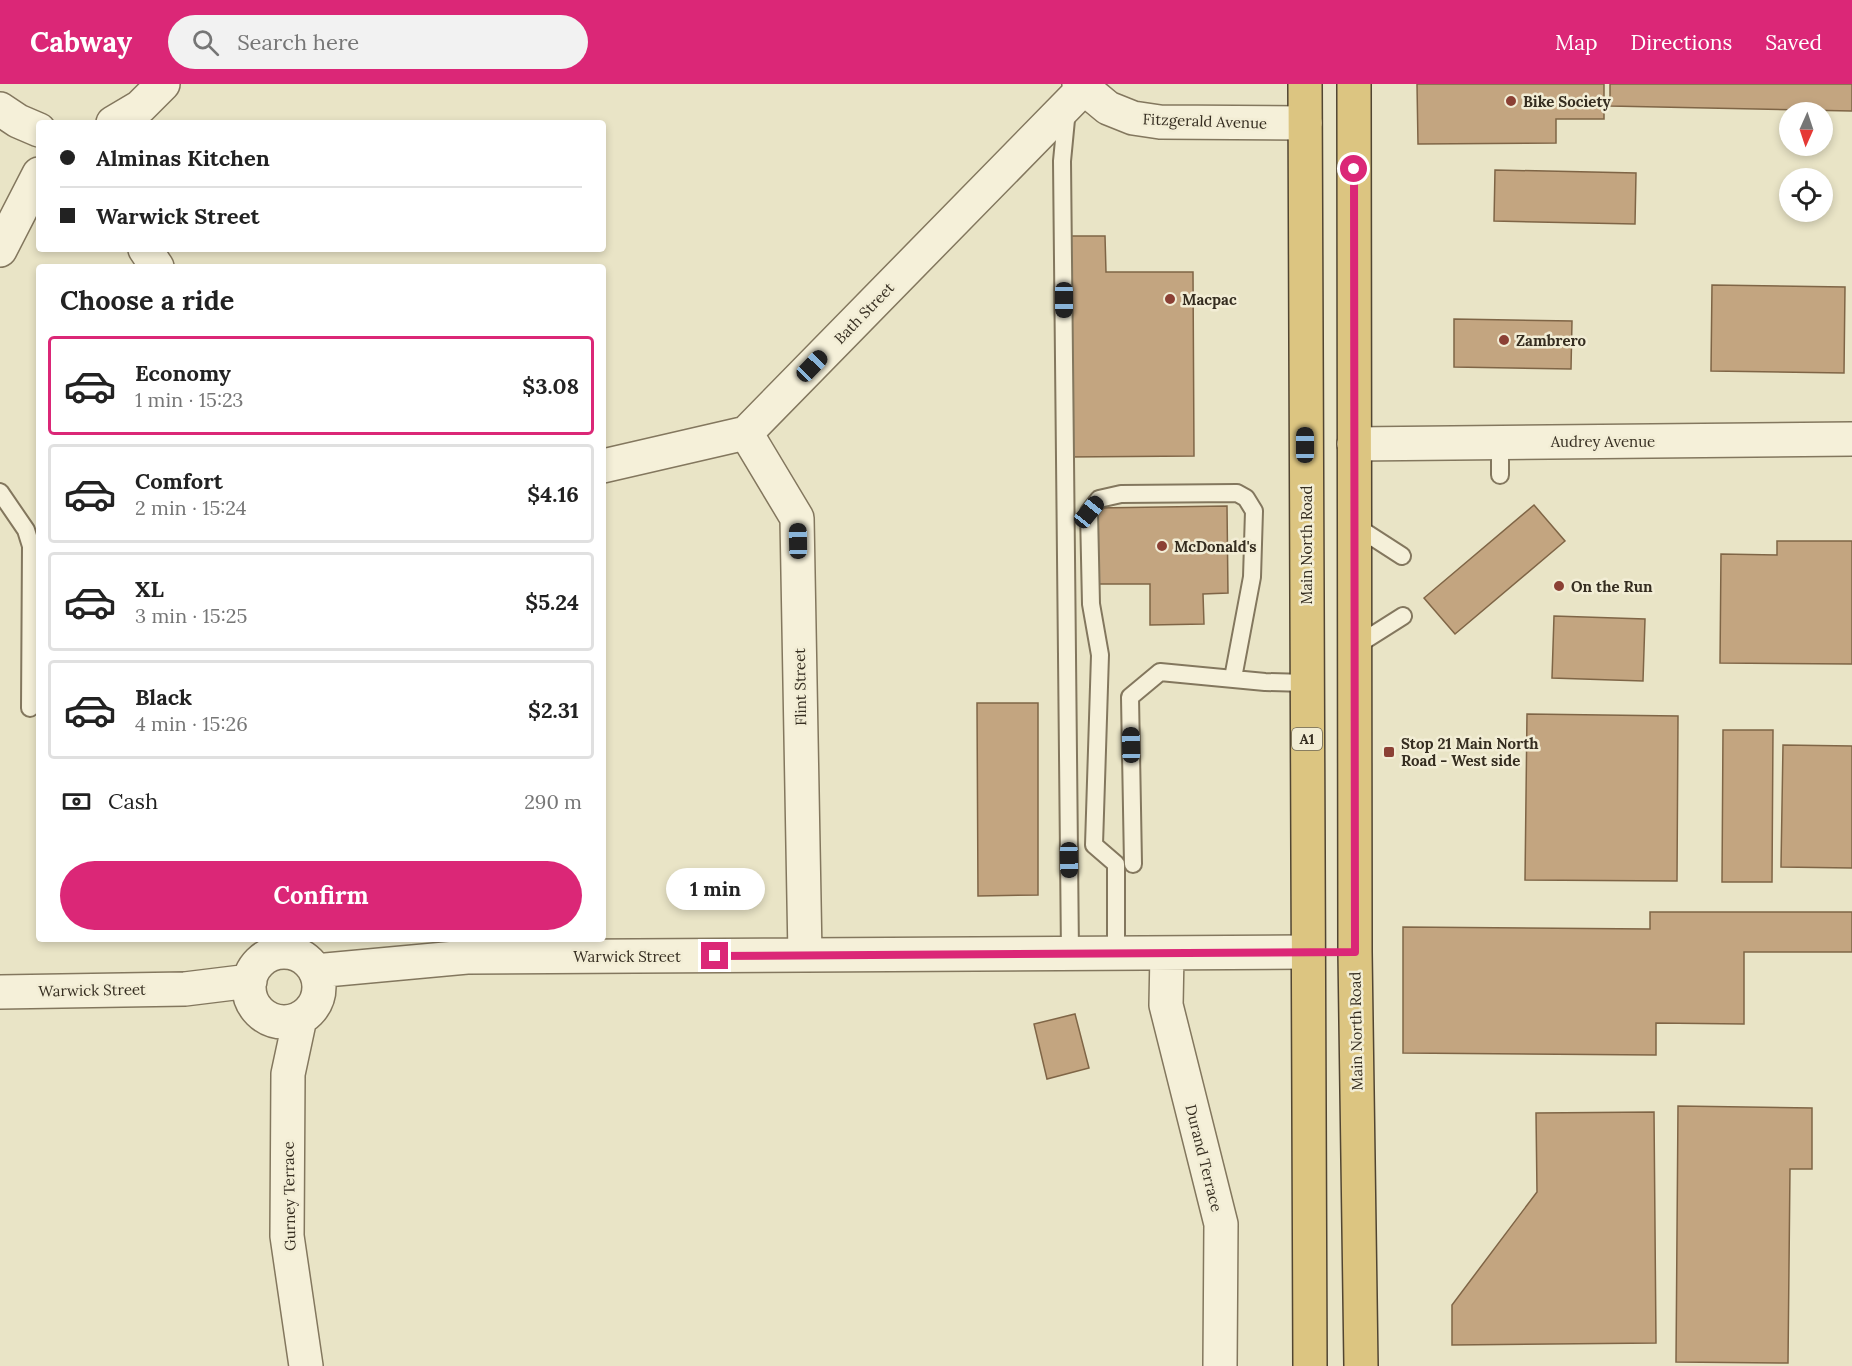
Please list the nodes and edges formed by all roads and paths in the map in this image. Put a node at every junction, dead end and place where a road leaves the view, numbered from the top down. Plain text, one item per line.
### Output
1 (163, 84) edge
2 (1305, 84) edge
3 (1354, 84) edge
4 (1077, 92) edge
5 (128, 118) edge
6 (19, 120) edge
7 (1305, 123) junction
8 (1354, 123) junction
9 (36, 151) edge
10 (36, 180) edge
11 (36, 226) edge
12 (0, 250) edge
13 (746, 433) junction
14 (1852, 439) edge
15 (1500, 441) junction
16 (1354, 444) junction
17 (1305, 445) junction
18 (606, 465) edge
19 (1500, 475) dead end
20 (0, 492) edge
21 (1354, 525) junction
22 (1402, 556) dead end
23 (1403, 616) dead end
24 (1354, 647) junction
25 (1233, 678) junction
26 (1307, 683) junction
27 (30, 708) dead end
28 (1133, 864) dead end
29 (1167, 952) junction
30 (1307, 952) junction
31 (1355, 952) junction
32 (1070, 953) junction
33 (1116, 953) junction
34 (805, 955) junction
35 (286, 977) edge
36 (0, 992) edge
37 (304, 1362) edge
38 (1220, 1366) edge
39 (1310, 1366) edge
40 (1361, 1366) edge

1 - 5 street
2 - 7 highway, Main North Road / A1
3 - 8 highway, Main North Road
4 - 7 street, Fitzgerald Avenue
4 - 13 street, Bath Street
4 - 32 lane
6 - 9 street
7 - 8 highway
7 - 17 highway, Main North Road / A1
8 - 16 highway, Main North Road
10 - 12 street
11 - 12 street
13 - 18 street
13 - 34 street, Flint Street
14 - 15 street, Audrey Avenue
15 - 16 street, Audrey Avenue
15 - 19 lane
16 - 17 highway
16 - 21 highway, Main North Road
17 - 26 highway, Main North Road / A1
20 - 27 lane
21 - 22 lane
21 - 24 highway, Main North Road
23 - 24 lane
24 - 31 highway, Main North Road
25 - 26 lane
25 - 28 lane
25 - 33 lane
26 - 30 highway, Main North Road / A1
29 - 30 street, Warwick Street
29 - 33 street, Warwick Street
29 - 38 street, Durand Terrace
30 - 31 highway
30 - 39 highway, Main North Road / A1
31 - 40 highway, Main North Road
32 - 33 street, Warwick Street
32 - 34 street, Warwick Street
34 - 35 street, Warwick Street
35 - 36 street, Warwick Street
35 - 37 street, Gurney Terrace

